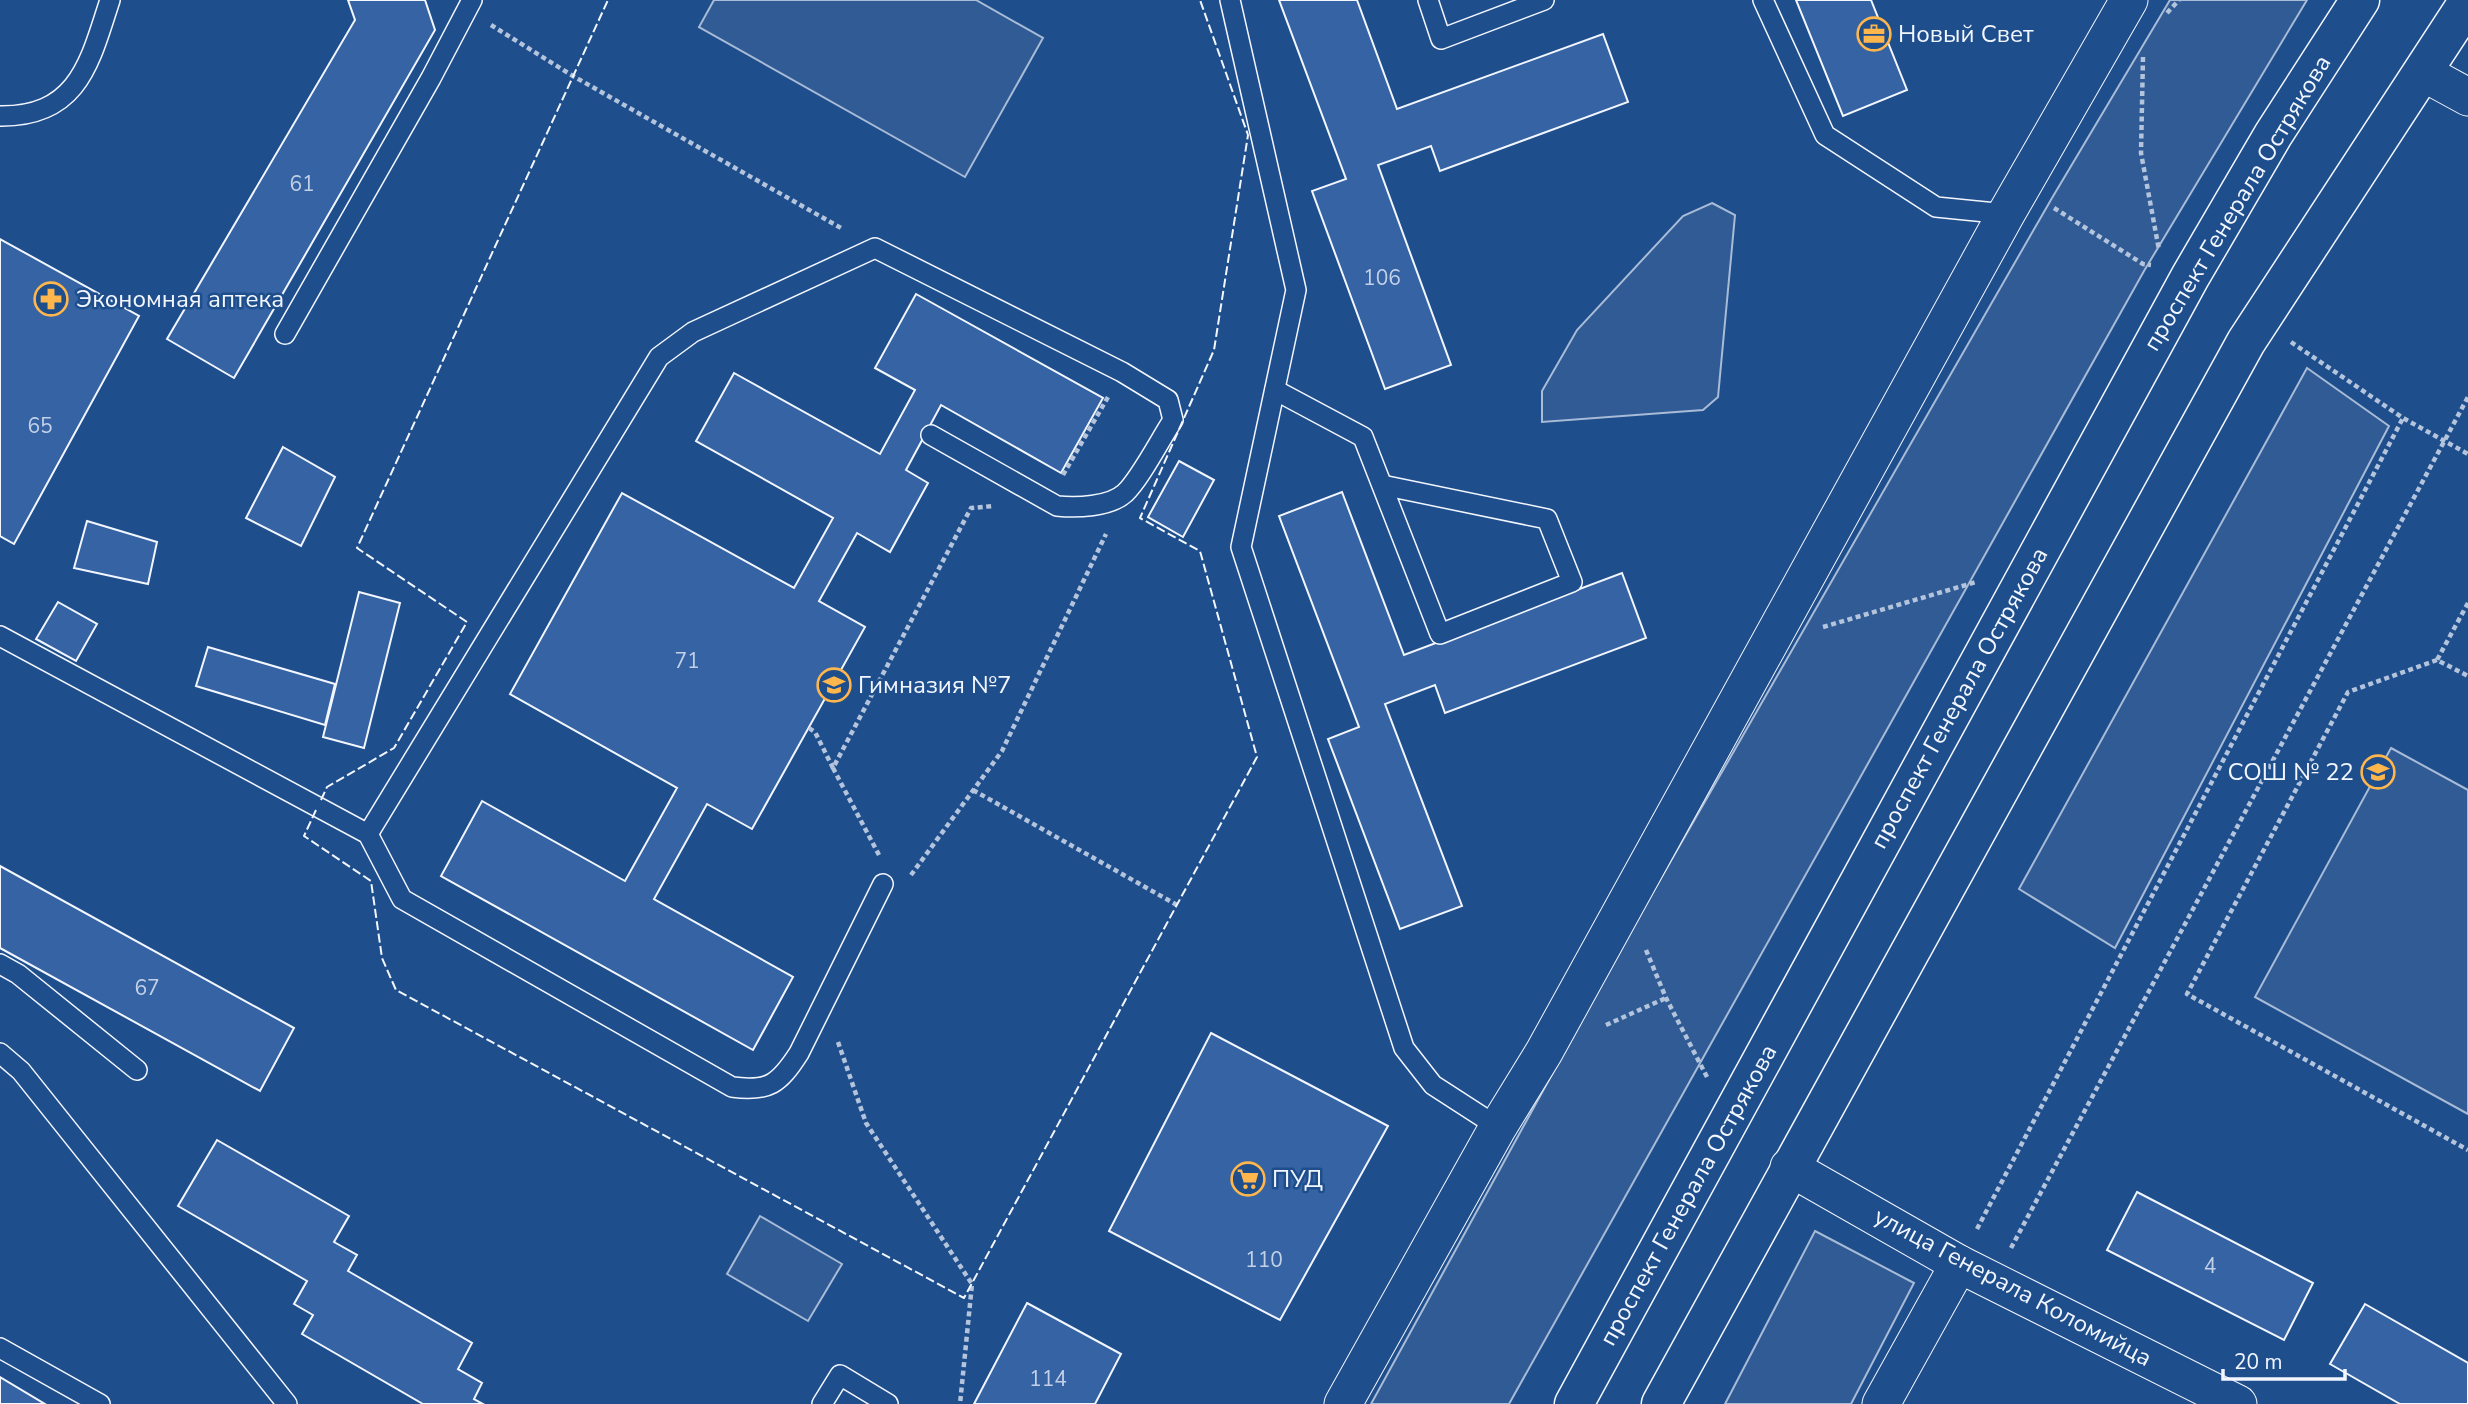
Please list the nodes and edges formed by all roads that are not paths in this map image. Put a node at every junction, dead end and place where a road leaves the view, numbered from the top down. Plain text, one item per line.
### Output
1 (110, 0) edge
2 (1230, 0) edge
3 (1428, 0) edge
4 (1544, 0) edge
5 (1763, 0) edge
6 (2129, 0) edge
7 (2360, 0) edge
8 (2468, 2) edge
9 (469, 5) edge
10 (2424, 73) junction
11 (2468, 97) edge
12 (0, 116) edge
13 (2013, 201) junction
14 (285, 334) dead end
15 (1275, 390) junction
16 (931, 435) dead end
17 (1382, 485) junction
18 (0, 636) edge
19 (368, 834) junction
20 (883, 884) dead end
21 (0, 964) edge
22 (0, 1053) edge
23 (137, 1070) dead end
24 (1498, 1127) junction
25 (1789, 1167) junction
26 (1959, 1264) junction
27 (0, 1348) edge
28 (100, 1404) edge
29 (287, 1404) edge
30 (822, 1404) edge
31 (888, 1404) edge
32 (1343, 1404) edge
33 (1574, 1404) edge
34 (1661, 1404) edge
35 (1881, 1404) edge
36 (2238, 1404) edge

1 - 12 lane
2 - 15 lane
3 - 4 lane
5 - 13 lane
6 - 13 street
7 - 33 main road, проспект Генерала Острякова
8 - 10 main road
9 - 14 lane
10 - 11 street
10 - 25 main road
13 - 24 street
15 - 17 lane
15 - 24 lane
16 - 19 lane
17 - 17 lane
18 - 19 lane
19 - 20 lane
21 - 23 lane
22 - 29 lane
24 - 32 street
25 - 26 street, улица Генерала Коломийца
25 - 34 main road
26 - 35 street
26 - 36 street, улица Генерала Коломийца
27 - 28 lane
30 - 31 lane

